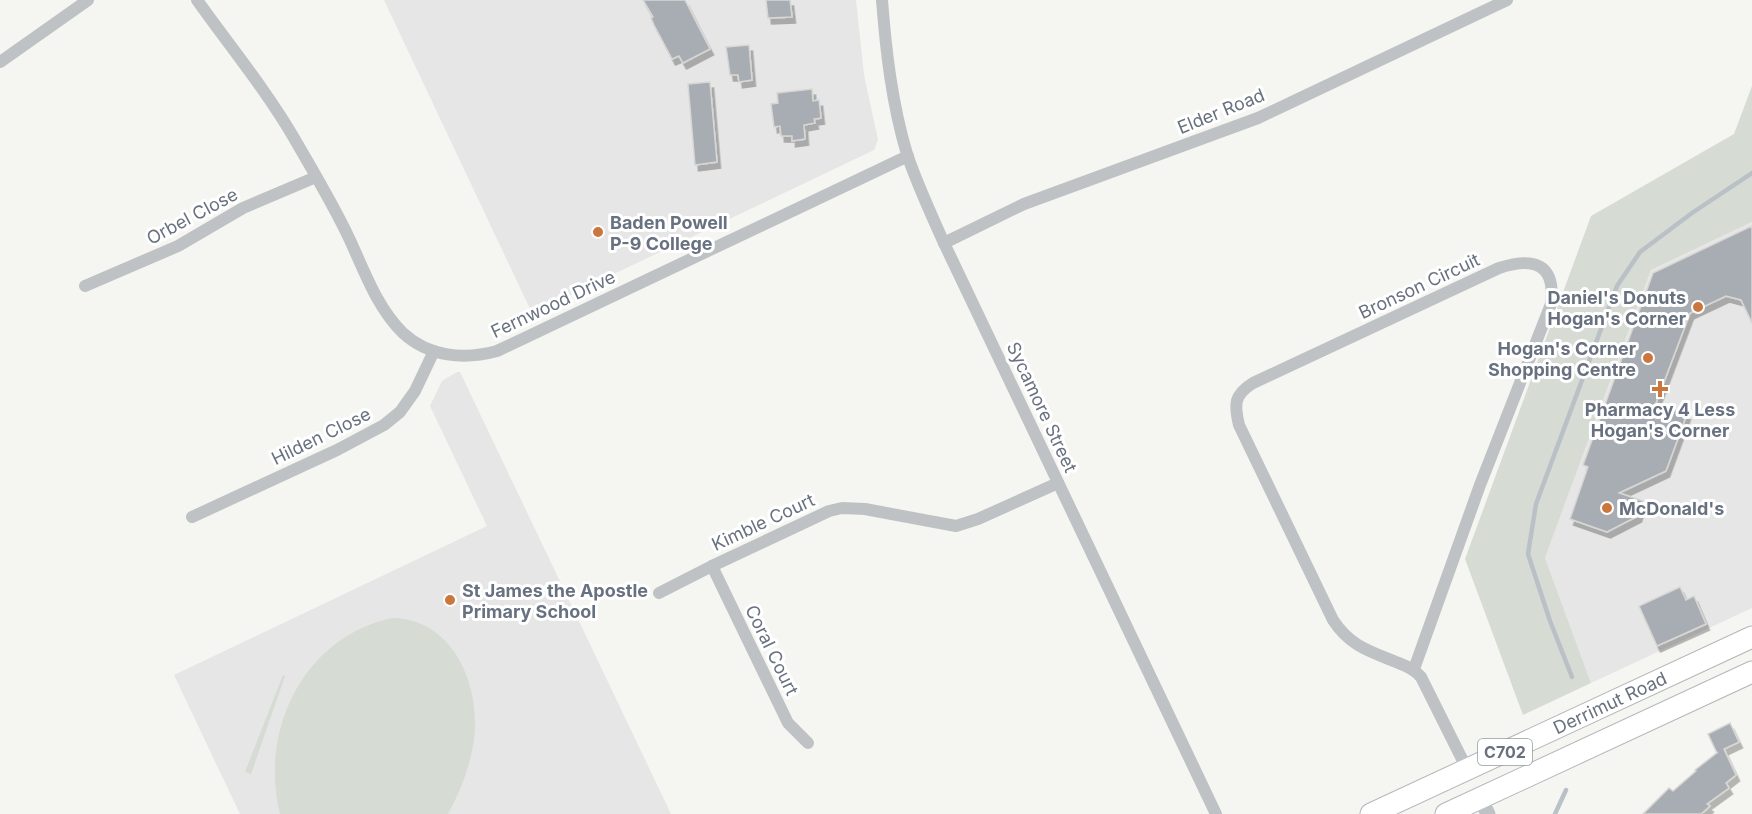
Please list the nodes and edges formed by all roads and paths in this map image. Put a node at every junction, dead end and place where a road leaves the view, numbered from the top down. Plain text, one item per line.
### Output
1 (88, 0) edge
2 (197, 0) edge
3 (882, 0) edge
4 (1507, 0) edge
5 (0, 62) edge
6 (908, 156) junction
7 (316, 177) junction
8 (944, 243) junction
9 (85, 286) dead end
10 (434, 351) junction
11 (1058, 483) junction
12 (192, 517) dead end
13 (712, 566) junction
14 (659, 593) dead end
15 (1752, 637) edge
16 (1414, 669) junction
17 (1752, 672) edge
18 (1639, 689) junction
19 (1654, 718) junction
20 (808, 743) dead end
21 (1467, 769) junction
22 (1484, 806) edge
23 (1216, 814) edge
24 (1371, 814) edge
25 (1446, 814) edge

1 - 5 street
2 - 7 street, Fernwood Drive
3 - 6 street, Sycamore Street
4 - 8 street, Elder Road
6 - 8 street, Sycamore Street
6 - 10 street, Fernwood Drive
7 - 9 street, Orbel Close
7 - 10 street, Fernwood Drive
8 - 11 street, Sycamore Street
10 - 12 street, Hilden Close
11 - 13 street, Kimble Court
11 - 23 street, Sycamore Street
13 - 14 street, Kimble Court
13 - 20 street, Coral Court
15 - 18 highway, Derrimut Road / C702
16 - 16 street, Bronson Circuit
16 - 21 street
17 - 19 highway, Derrimut Road / C702
18 - 19 highway
18 - 21 highway, Derrimut Road / C702
19 - 22 highway, Derrimut Road / C702
21 - 22 highway
21 - 24 highway, Derrimut Road / C702
22 - 25 highway, Derrimut Road / C702

